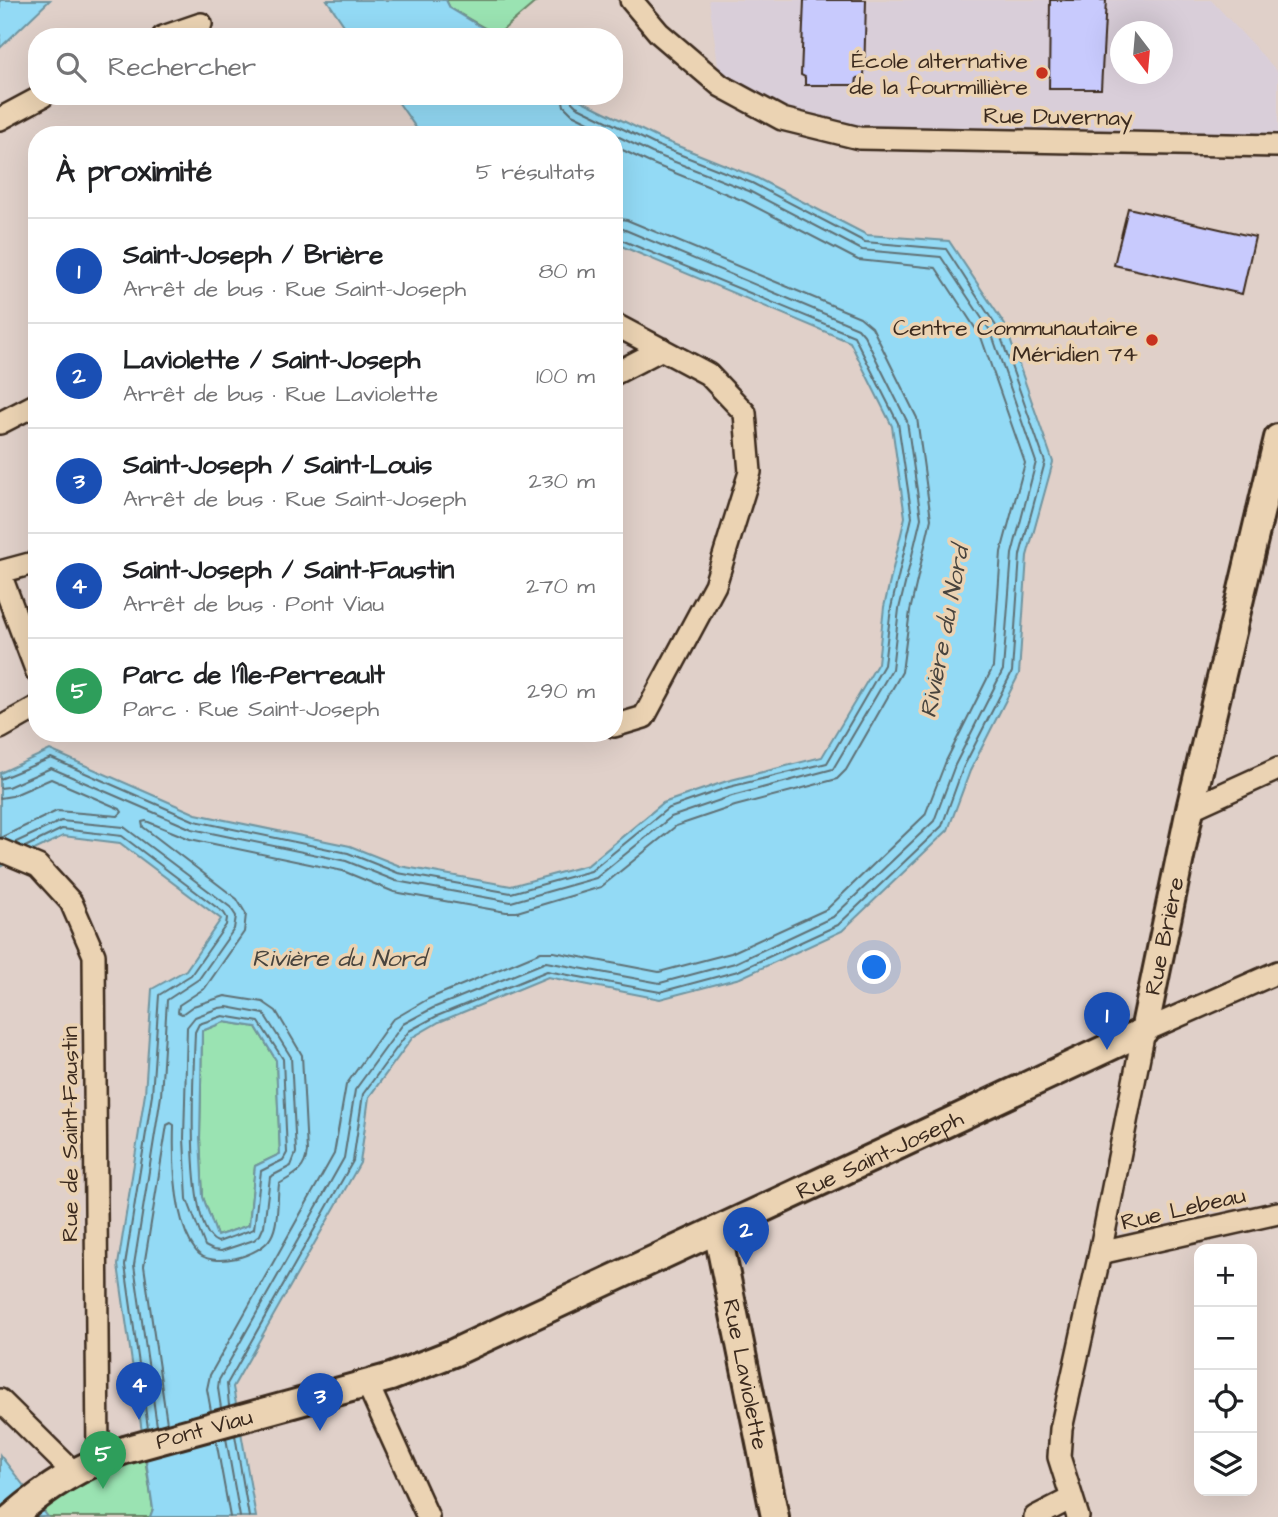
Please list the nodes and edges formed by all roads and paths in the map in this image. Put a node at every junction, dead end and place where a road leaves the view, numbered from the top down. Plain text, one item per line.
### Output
1 (631, 0) edge
2 (201, 24) dead end
3 (189, 28) edge
4 (28, 104) edge
5 (0, 119) edge
6 (1278, 146) edge
7 (623, 329) edge
8 (662, 349) junction
9 (623, 369) edge
10 (28, 409) edge
11 (0, 423) edge
12 (1278, 438) edge
13 (28, 565) edge
14 (0, 573) edge
15 (28, 648) edge
16 (28, 712) edge
17 (623, 723) edge
18 (0, 728) edge
19 (1278, 769) edge
20 (1190, 809) junction
21 (0, 850) edge
22 (1278, 972) edge
23 (1144, 1031) junction
24 (1278, 1213) edge
25 (717, 1230) junction
26 (1100, 1253) junction
27 (367, 1383) junction
28 (0, 1400) edge
29 (283, 1407) joint
30 (98, 1459) junction
31 (74, 1472) junction
32 (1074, 1508) edge
33 (12, 1517) edge
34 (428, 1517) edge
35 (775, 1517) edge
36 (1035, 1517) edge

1 - 6 street, Rue Duvernay
2 - 3 street
4 - 5 street
7 - 8 street
8 - 9 street
8 - 17 street
10 - 11 street
12 - 20 street, Rue Brière
13 - 14 street
14 - 15 street
16 - 18 street
19 - 20 street
20 - 23 street, Rue Brière
21 - 30 street, Rue de Saint-Faustin
22 - 23 street, Rue Saint-Joseph
23 - 25 street, Rue Saint-Joseph
23 - 26 street, Rue Brière
24 - 26 street, Rue Lebeau
25 - 27 street, Rue Saint-Joseph
25 - 35 street, Rue Laviolette
26 - 32 street, Rue Brière
27 - 29 street, Rue Saint-Joseph
27 - 34 street
28 - 31 street
29 - 30 street, Pont Viau
30 - 31 street
31 - 33 street
32 - 36 street

